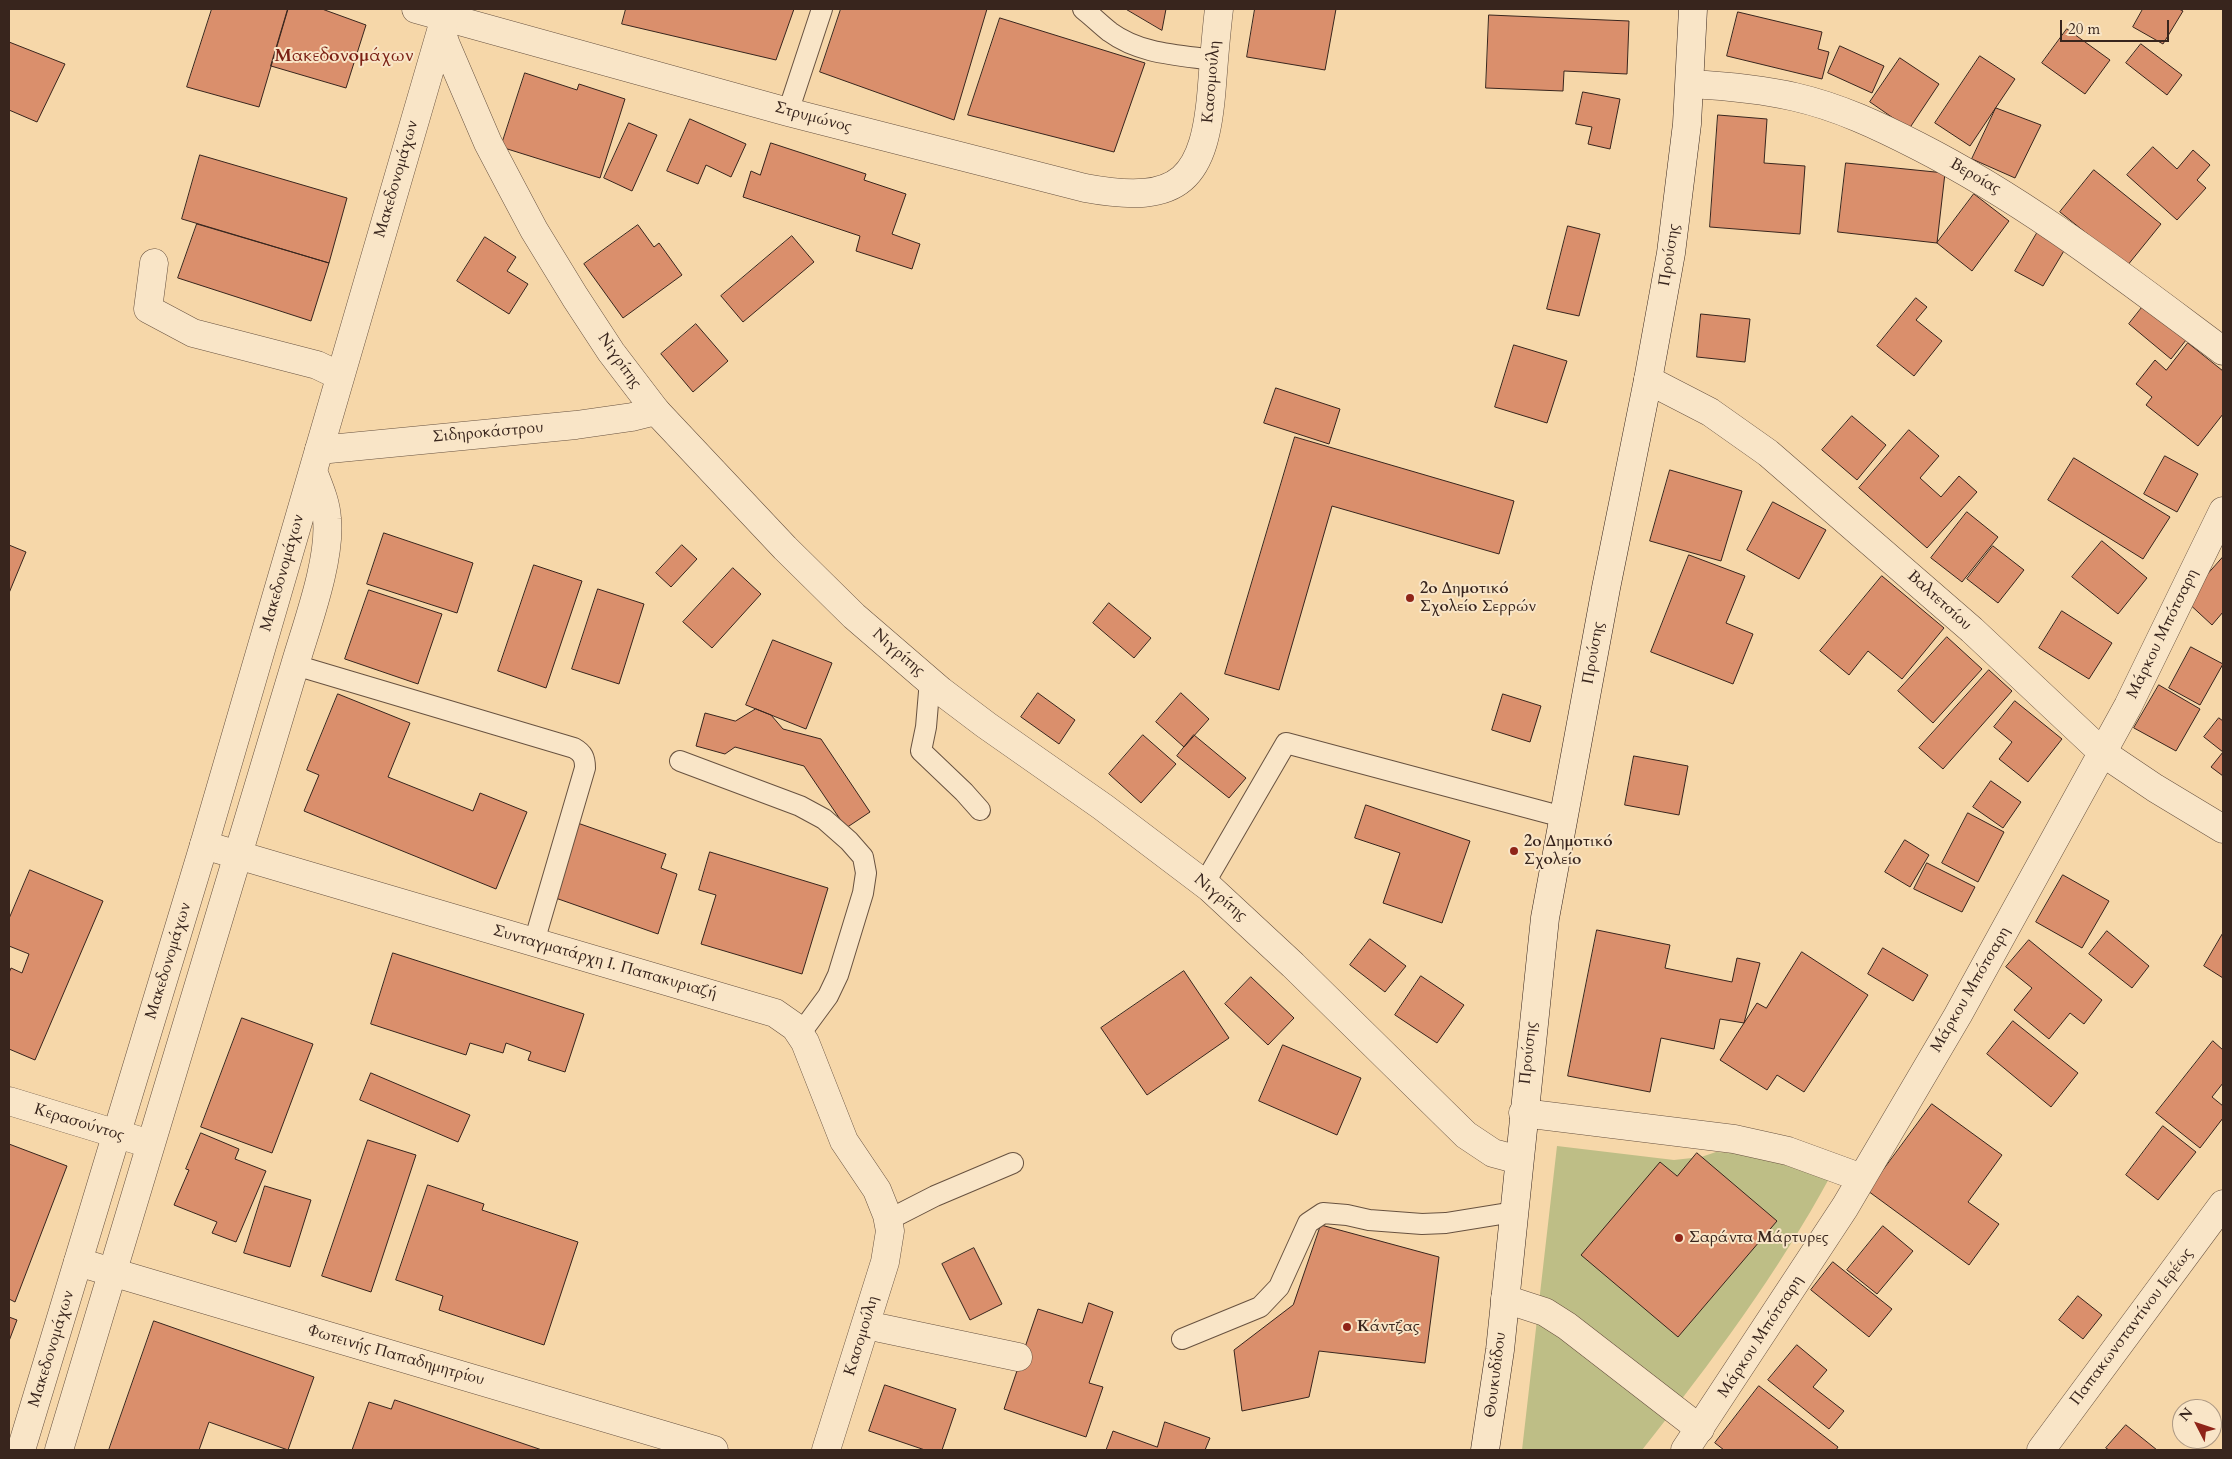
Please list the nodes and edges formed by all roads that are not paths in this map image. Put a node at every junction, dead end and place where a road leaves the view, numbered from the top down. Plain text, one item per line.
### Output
1 (416, 9) edge
2 (822, 9) edge
3 (1083, 9) edge
4 (1219, 9) edge
5 (1693, 9) edge
6 (443, 16) edge
7 (1214, 60) junction
8 (1690, 84) junction
9 (788, 112) junction
10 (1200, 154) joint
11 (154, 263) dead end
12 (2223, 351) edge
13 (340, 376) junction
14 (1648, 380) junction
15 (656, 411) junction
16 (316, 460) junction
17 (2223, 512) edge
18 (295, 665) junction
19 (930, 680) junction
20 (2104, 753) junction
21 (680, 761) dead end
22 (980, 810) dead end
23 (1563, 817) junction
24 (2223, 829) edge
25 (204, 845) junction
26 (237, 855) junction
27 (1204, 884) junction
28 (534, 942) junction
29 (800, 1034) junction
30 (9, 1101) edge
31 (1523, 1113) junction
32 (116, 1134) junction
33 (150, 1144) junction
34 (1519, 1160) junction
35 (1013, 1163) dead end
36 (1862, 1178) junction
37 (2223, 1204) edge
38 (1514, 1212) junction
39 (888, 1220) junction
40 (78, 1262) junction
41 (112, 1272) junction
42 (1505, 1299) junction
43 (866, 1325) junction
44 (1182, 1339) dead end
45 (1018, 1357) dead end
46 (1693, 1439) edge
47 (21, 1450) edge
48 (59, 1450) edge
49 (714, 1450) edge
50 (826, 1450) edge
51 (1485, 1450) edge
52 (2041, 1450) edge

1 - 6 street, Στρυμώνος
2 - 9 lane
3 - 7 lane
4 - 7 street, Κασομούλη
5 - 8 street, Προύσης
6 - 9 street, Στρυμώνος
6 - 13 street, Μακεδονομάχων
6 - 15 street, Νιγρίτης
7 - 10 street, Κασομούλη
8 - 12 street, Βεροίας
8 - 14 street, Προύσης
9 - 10 street, Στρυμώνος
11 - 13 street
13 - 16 street, Μακεδονομάχων
14 - 20 street, Βαλτετσίου
14 - 23 street, Προύσης
15 - 16 street, Σιδηροκάστρου
15 - 19 street, Νιγρίτης
16 - 18 street, Μακεδονομάχων
16 - 25 street, Μακεδονομάχων
17 - 20 street, Μάρκου Μπότσαρη
18 - 26 street, Μακεδονομάχων
18 - 28 lane
19 - 22 lane
19 - 27 street, Νιγρίτης
20 - 24 street, Βαλτετσίου
20 - 36 street, Μάρκου Μπότσαρη
21 - 29 lane
23 - 27 lane
23 - 31 street, Προύσης
25 - 26 street, Συνταγματάρχη Ι. Παπακυριαζή
25 - 32 street, Μακεδονομάχων
26 - 28 street, Συνταγματάρχη Ι. Παπακυριαζή
26 - 33 street, Μακεδονομάχων
27 - 34 street, Νιγρίτης
28 - 29 street, Συνταγματάρχη Ι. Παπακυριαζή
29 - 39 street, Συνταγματάρχη Ι. Παπακυριαζή
30 - 32 street, Κερασούντος
31 - 34 street, Προύσης
31 - 36 street
32 - 33 street, Κερασούντος
32 - 40 street, Μακεδονομάχων
33 - 41 street, Μακεδονομάχων
34 - 38 street, Προύσης
35 - 39 lane
36 - 46 street, Μάρκου Μπότσαρη
37 - 52 street, Παπακωνσταντίνου Ιερέως
38 - 42 street, Προύσης
38 - 44 lane
39 - 43 street, Κασομούλη
40 - 41 street, Φωτεινής Παπαδημητρίου
40 - 47 street, Μακεδονομάχων
41 - 48 street, Μακεδονομάχων
41 - 49 street, Φωτεινής Παπαδημητρίου
42 - 46 street
42 - 51 street, Θουκυδίδου
43 - 45 street
43 - 50 street, Κασομούλη

